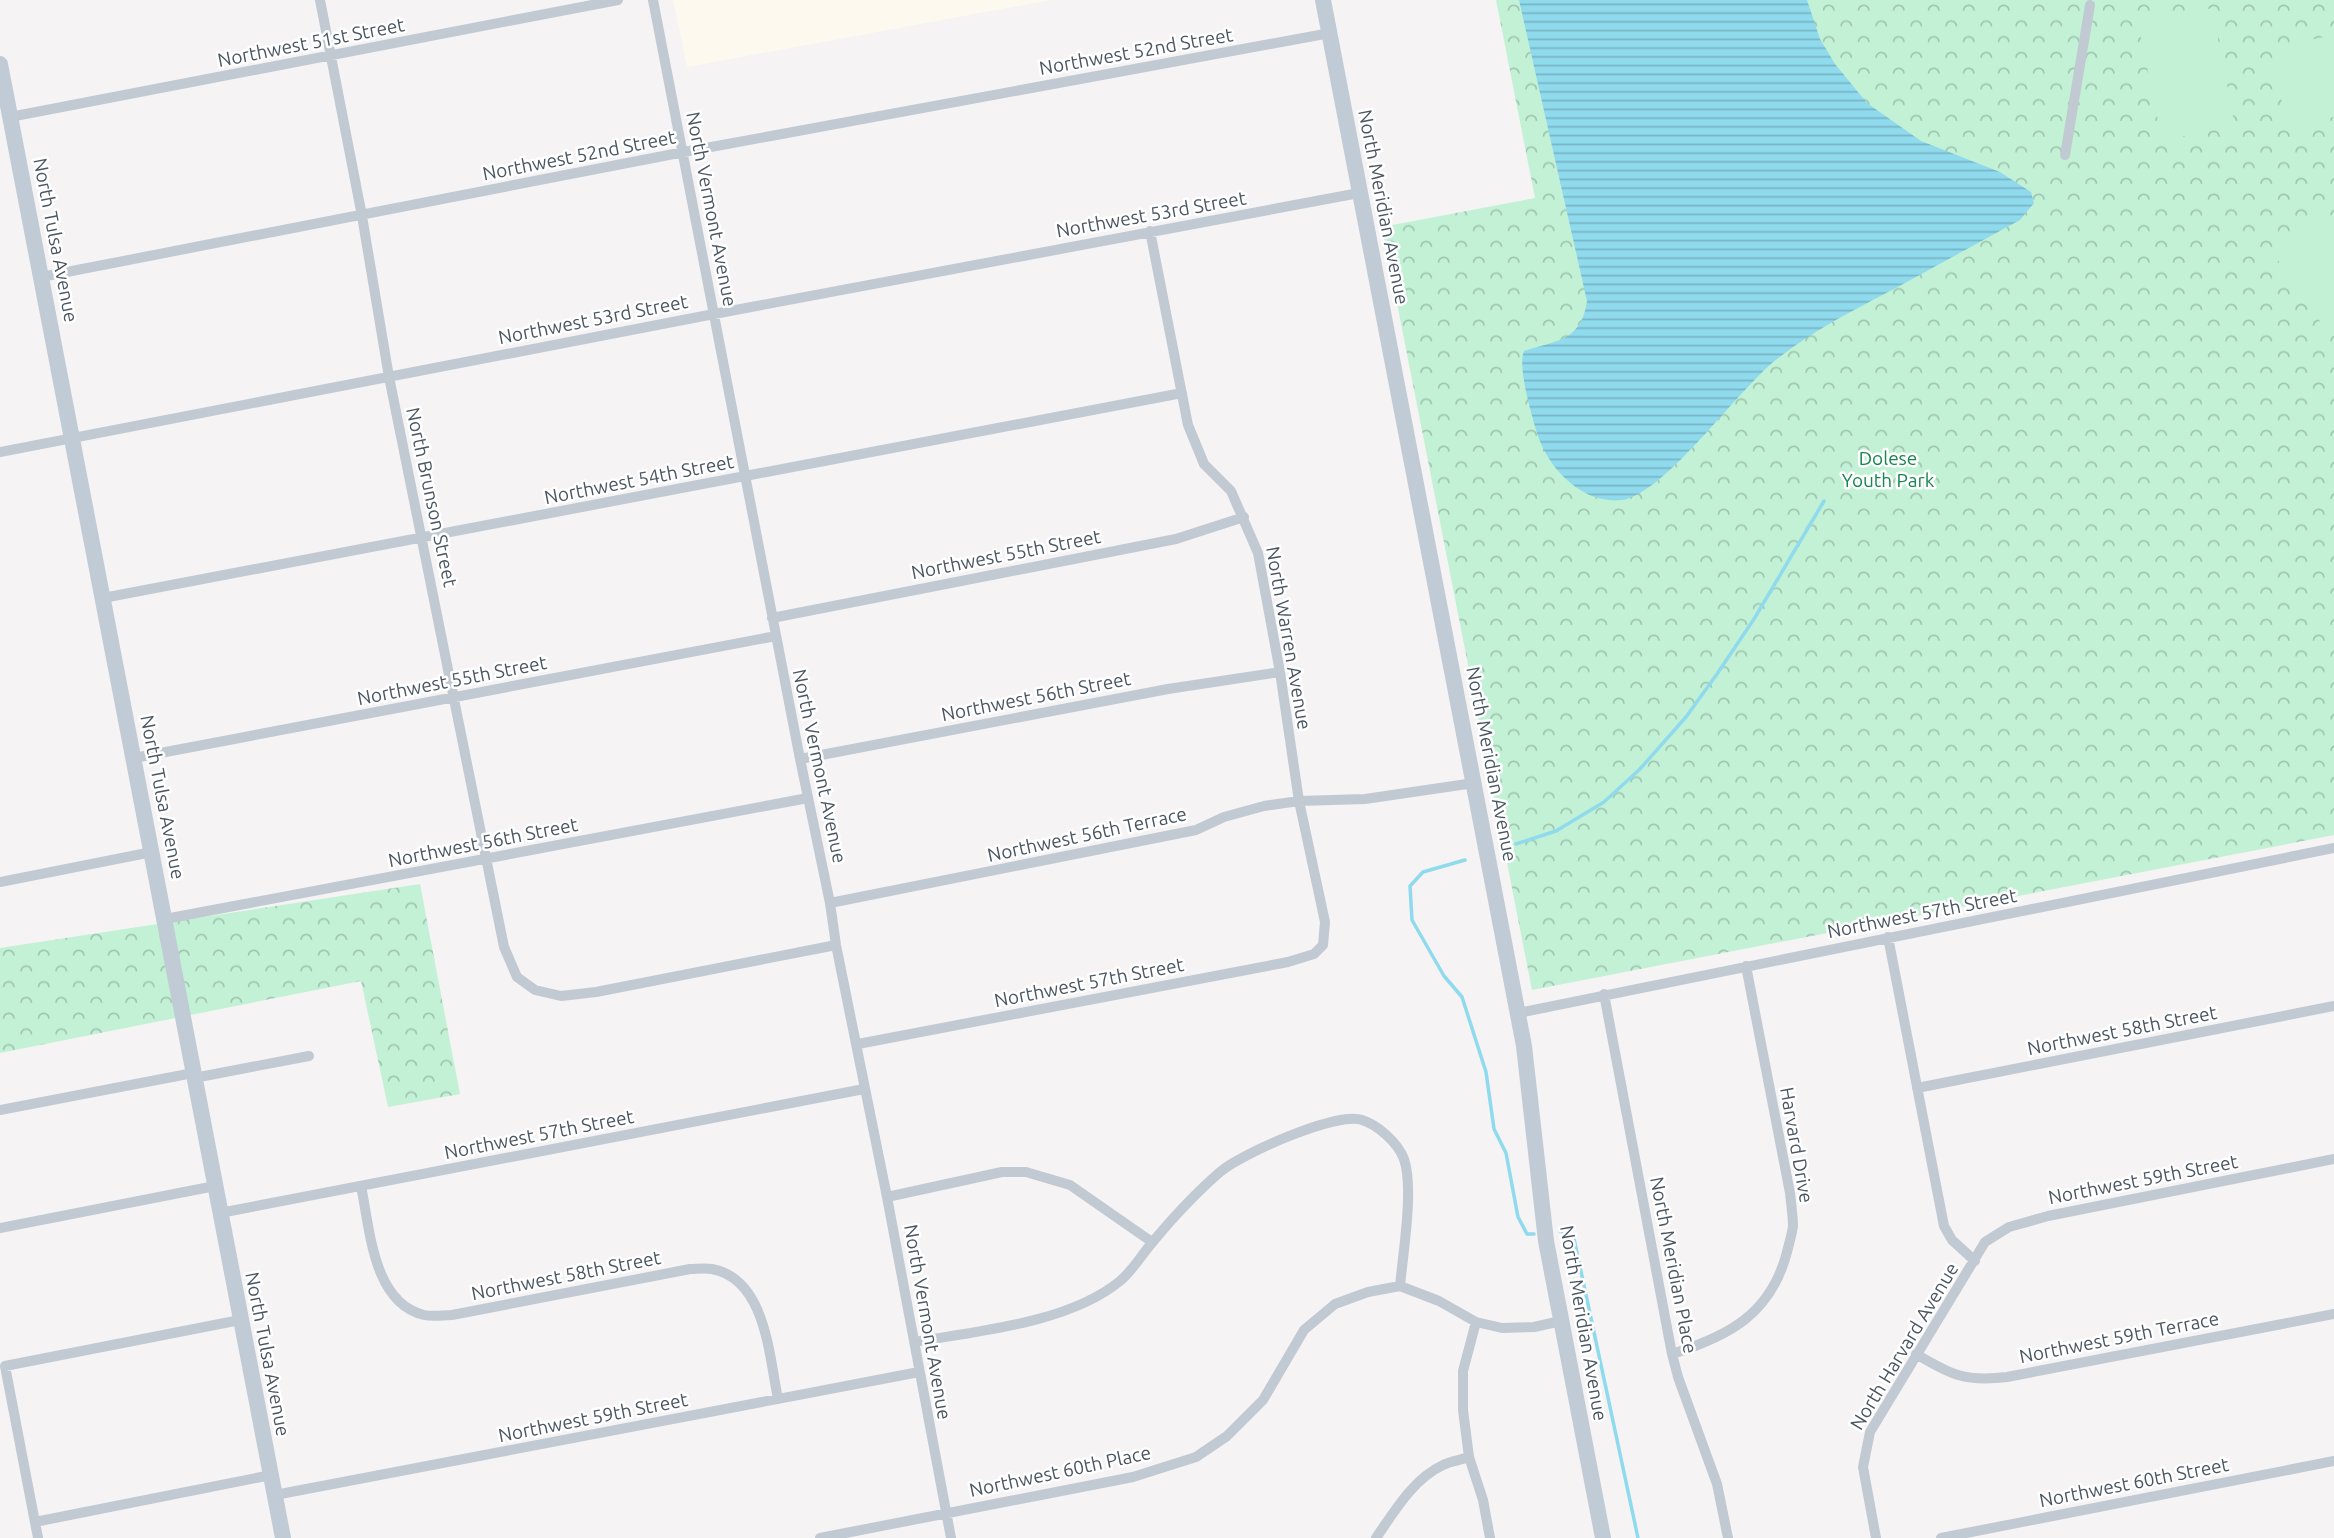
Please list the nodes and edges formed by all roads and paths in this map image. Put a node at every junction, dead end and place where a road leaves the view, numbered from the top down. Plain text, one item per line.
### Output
1 (320, 0) edge
2 (618, 0) edge
3 (653, 0) edge
4 (1324, 0) edge
5 (2091, 5) dead end
6 (1330, 33) junction
7 (332, 57) junction
8 (0, 64) edge
9 (10, 117) junction
10 (684, 152) junction
11 (2065, 155) dead end
12 (1359, 193) junction
13 (362, 216) junction
14 (1150, 231) junction
15 (41, 277) junction
16 (714, 314) junction
17 (389, 377) junction
18 (1182, 393) junction
19 (72, 438) junction
20 (0, 452) edge
21 (746, 476) junction
22 (1244, 517) junction
23 (423, 538) junction
24 (103, 598) junction
25 (772, 618) junction
26 (776, 636) junction
27 (1280, 672) junction
28 (454, 698) junction
29 (134, 758) junction
30 (800, 759) junction
31 (1474, 783) junction
32 (808, 797) junction
33 (1299, 801) junction
34 (2334, 848) edge
35 (152, 852) junction
36 (485, 859) junction
37 (0, 882) edge
38 (830, 903) junction
39 (165, 919) junction
40 (1888, 937) junction
41 (836, 945) junction
42 (1324, 945) joint
43 (1746, 966) junction
44 (1604, 994) junction
45 (2334, 1006) edge
46 (1518, 1013) junction
47 (858, 1044) junction
48 (309, 1056) dead end
49 (194, 1076) junction
50 (1917, 1088) junction
51 (864, 1089) junction
52 (0, 1110) edge
53 (2334, 1159) edge
54 (361, 1185) junction
55 (215, 1186) junction
56 (887, 1197) junction
57 (220, 1213) junction
58 (0, 1228) edge
59 (1152, 1242) junction
60 (1975, 1261) junction
61 (1400, 1286) junction
62 (2334, 1314) edge
63 (240, 1320) junction
64 (1561, 1321) junction
65 (1476, 1322) junction
66 (914, 1342) junction
67 (1672, 1354) junction
68 (1916, 1354) junction
69 (919, 1372) junction
70 (778, 1399) junction
71 (1469, 1457) junction
72 (2334, 1461) edge
73 (271, 1475) junction
74 (275, 1495) junction
75 (946, 1513) junction
76 (35, 1522) junction
77 (38, 1538) edge
78 (283, 1538) edge
79 (820, 1538) edge
80 (951, 1538) edge
81 (1376, 1538) edge
82 (1490, 1538) edge
83 (1603, 1538) edge
84 (1728, 1538) edge
85 (1876, 1538) edge
86 (1941, 1538) edge

1 - 7 street, North Brunson Street
2 - 7 street, Northwest 51st Street
3 - 10 street, North Vermont Avenue
4 - 6 main road, North Meridian Avenue
5 - 11 street
6 - 10 street, Northwest 52nd Street
6 - 12 main road, North Meridian Avenue
7 - 9 street, Northwest 51st Street
7 - 13 street, North Brunson Street
8 - 9 main road, North Tulsa Avenue
9 - 15 main road, North Tulsa Avenue
10 - 13 street, Northwest 52nd Street
10 - 16 street, North Vermont Avenue
12 - 14 street, Northwest 53rd Street
12 - 31 main road, North Meridian Avenue
13 - 15 street, Northwest 52nd Street
13 - 17 street, North Brunson Street
14 - 16 street, Northwest 53rd Street
14 - 18 street, North Warren Avenue
15 - 19 main road, North Tulsa Avenue
16 - 17 street, Northwest 53rd Street
16 - 21 street, North Vermont Avenue
17 - 19 street, Northwest 53rd Street
17 - 23 street, North Brunson Street
18 - 21 street, Northwest 54th Street
18 - 22 street, North Warren Avenue
19 - 20 street, Northwest 53rd Street
19 - 24 main road, North Tulsa Avenue
21 - 23 street, Northwest 54th Street
21 - 25 street, North Vermont Avenue
22 - 25 street, Northwest 55th Street
22 - 27 street, North Warren Avenue
23 - 24 street, Northwest 54th Street
23 - 28 street, North Brunson Street
24 - 29 main road, North Tulsa Avenue
25 - 26 street, North Vermont Avenue
26 - 28 street, Northwest 55th Street
26 - 30 street, North Vermont Avenue
27 - 30 street, Northwest 56th Street
27 - 33 street, North Warren Avenue
28 - 29 street, Northwest 55th Street
28 - 36 street, North Brunson Street
29 - 35 main road, North Tulsa Avenue
30 - 32 street, North Vermont Avenue
31 - 33 street, Northwest 56th Terrace
31 - 46 main road, North Meridian Avenue
32 - 36 street, Northwest 56th Street
32 - 38 street, North Vermont Avenue
33 - 38 street, Northwest 56th Terrace
33 - 42 street, North Warren Avenue
34 - 40 street, Northwest 57th Street
35 - 37 street
35 - 39 main road, North Tulsa Avenue
36 - 39 street, Northwest 56th Street
36 - 41 street, North Brunson Street
38 - 41 street, North Vermont Avenue
39 - 49 main road, North Tulsa Avenue
40 - 43 street, Northwest 57th Street
40 - 50 street, North Harvard Avenue
41 - 47 street, North Vermont Avenue
42 - 47 street, Northwest 57th Street
43 - 44 street, Northwest 57th Street
43 - 67 street, Harvard Drive
44 - 46 street, Northwest 57th Street
44 - 67 street, North Meridian Place
45 - 50 street, Northwest 58th Street
46 - 64 main road, North Meridian Avenue
47 - 51 street, North Vermont Avenue
48 - 49 street
49 - 52 street
49 - 55 main road, North Tulsa Avenue
50 - 60 street, North Harvard Avenue
51 - 54 street, Northwest 57th Street
51 - 56 street, North Vermont Avenue
53 - 60 street, Northwest 59th Street
54 - 57 street, Northwest 57th Street
54 - 70 street, Northwest 58th Street
55 - 57 main road, North Tulsa Avenue
55 - 58 street
56 - 59 street
56 - 66 street, North Vermont Avenue
57 - 63 main road, North Tulsa Avenue
59 - 61 street
59 - 66 street
60 - 68 street, North Harvard Avenue
61 - 65 street
61 - 75 street, Northwest 60th Place
62 - 68 street, Northwest 59th Terrace
63 - 73 main road, North Tulsa Avenue
63 - 76 street
64 - 65 street
64 - 83 main road, North Meridian Avenue
65 - 71 street
66 - 69 street, North Vermont Avenue
67 - 84 street, North Meridian Place
68 - 85 street, North Harvard Avenue
69 - 70 street, Northwest 59th Street
69 - 75 street, North Vermont Avenue
70 - 74 street, Northwest 59th Street
71 - 81 street
71 - 82 street
72 - 86 street, Northwest 60th Street
73 - 74 main road, North Tulsa Avenue
73 - 76 street
74 - 78 main road, North Tulsa Avenue
75 - 79 street, Northwest 60th Place
75 - 80 street, North Vermont Avenue
76 - 77 street

